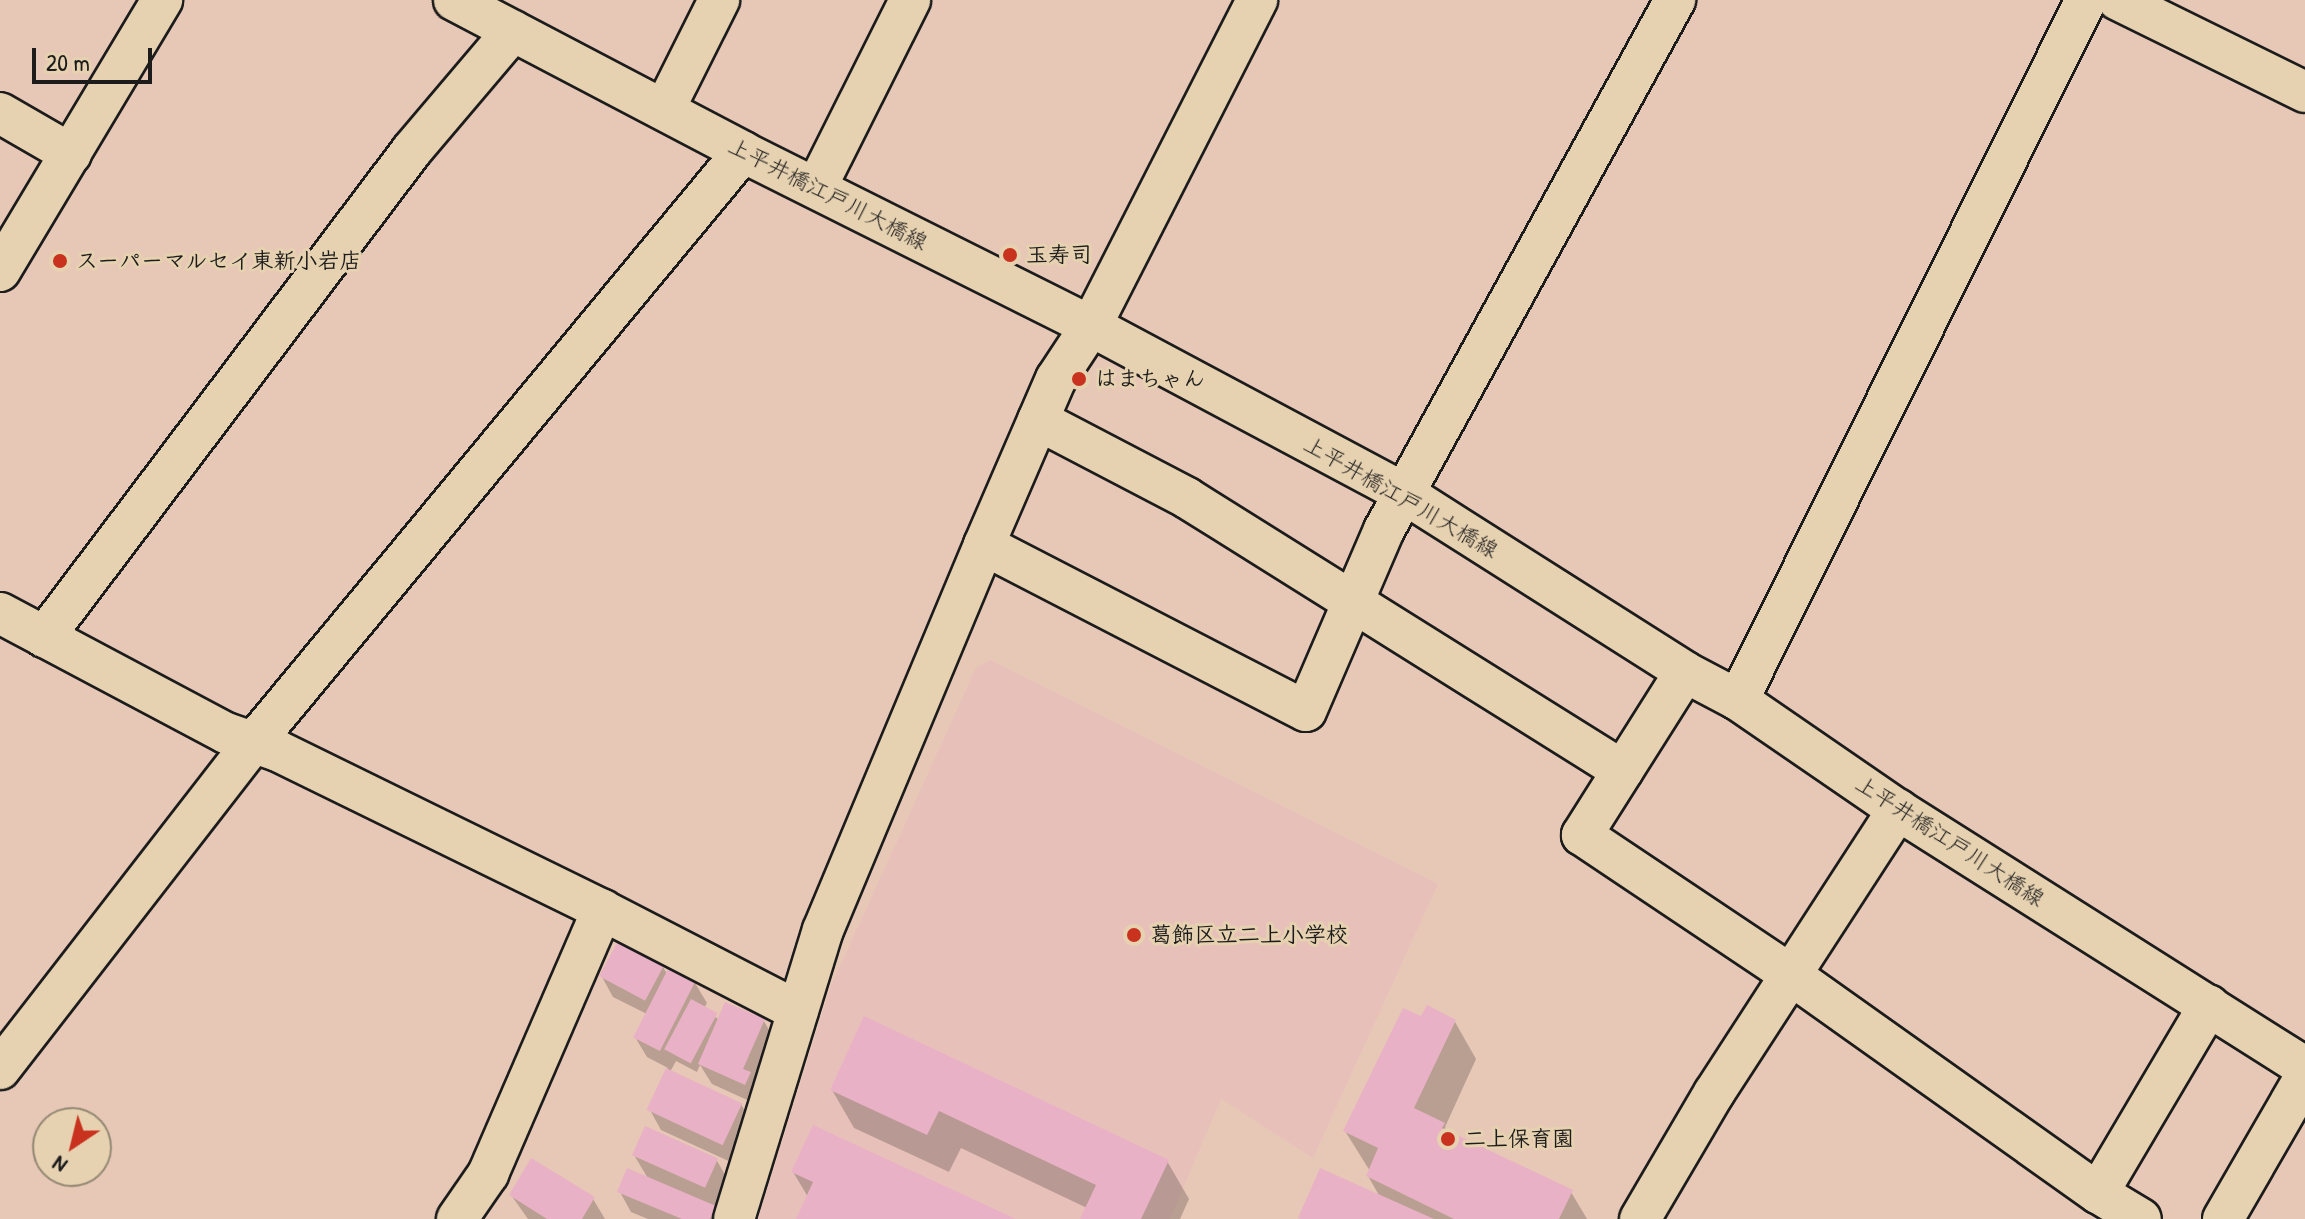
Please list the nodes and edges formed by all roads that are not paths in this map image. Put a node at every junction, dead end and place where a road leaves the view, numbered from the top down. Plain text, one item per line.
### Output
1 (162, 0) edge
2 (454, 0) edge
3 (719, 0) edge
4 (910, 0) edge
5 (1257, 0) edge
6 (1675, 0) edge
7 (2086, 0) edge
8 (2118, 0) edge
9 (513, 31) junction
10 (2305, 92) edge
11 (665, 108) junction
12 (0, 113) edge
13 (743, 152) junction
14 (71, 154) junction
15 (816, 188) junction
16 (0, 271) edge
17 (1091, 326) junction
18 (1038, 420) junction
19 (1405, 494) junction
20 (984, 545) junction
21 (1354, 600) junction
22 (0, 613) edge
23 (44, 637) junction
24 (1685, 672) junction
25 (1738, 700) junction
26 (254, 742) junction
27 (1623, 771) junction
28 (1898, 810) junction
29 (602, 910) junction
30 (1791, 975) junction
31 (2209, 1005) junction
32 (798, 1011) junction
33 (2305, 1067) edge
34 (0, 1069) edge
35 (2305, 1077) edge
36 (2098, 1193) junction
37 (457, 1219) edge
38 (734, 1219) edge
39 (1640, 1219) edge
40 (2141, 1219) edge
41 (2223, 1219) edge

1 - 14 street
2 - 9 street, 上平井橋江戸川大橋線
3 - 11 street
4 - 15 street
5 - 17 street
6 - 19 street
7 - 25 street
8 - 10 street
9 - 11 street, 上平井橋江戸川大橋線
9 - 23 street
11 - 13 street, 上平井橋江戸川大橋線
12 - 14 street
13 - 15 street, 上平井橋江戸川大橋線
13 - 26 street
14 - 16 street
15 - 17 street, 上平井橋江戸川大橋線
17 - 18 street
17 - 19 street, 上平井橋江戸川大橋線
18 - 20 street
18 - 21 street
19 - 21 street
19 - 24 street, 上平井橋江戸川大橋線
20 - 21 street
20 - 32 street
21 - 27 street
22 - 23 street
23 - 26 street
24 - 25 street, 上平井橋江戸川大橋線
24 - 27 street
25 - 28 street, 上平井橋江戸川大橋線
26 - 29 street
26 - 34 street
27 - 30 street
28 - 30 street
28 - 31 street, 上平井橋江戸川大橋線
29 - 32 street
29 - 37 street
30 - 36 street
30 - 39 street
31 - 33 street, 上平井橋江戸川大橋線
31 - 36 street
32 - 38 street
35 - 41 street
36 - 40 street

